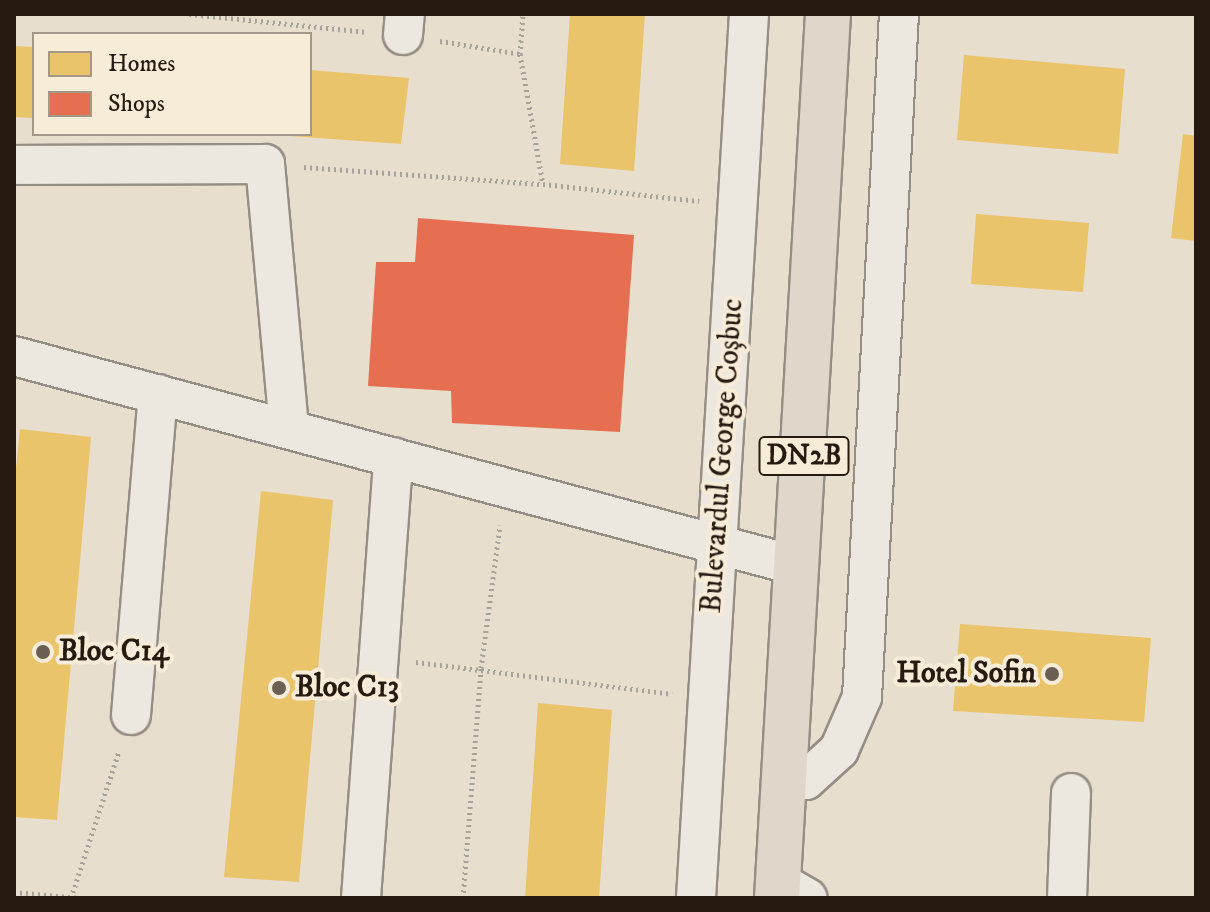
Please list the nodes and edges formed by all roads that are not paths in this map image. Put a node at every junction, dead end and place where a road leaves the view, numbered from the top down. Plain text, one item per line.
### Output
1 (749, 14) edge
2 (828, 14) edge
3 (899, 14) edge
4 (14, 165) edge
5 (14, 356) edge
6 (158, 394) junction
7 (289, 429) junction
8 (393, 457) junction
9 (715, 544) junction
10 (798, 566) junction
11 (131, 715) road end
12 (784, 778) junction
13 (1071, 793) dead end
14 (788, 892) edge
15 (361, 898) edge
16 (696, 898) edge
17 (1067, 898) edge

1 - 9 lane, Bulevardul George Coșbuc
2 - 10 main road, DN2B
3 - 12 lane
4 - 7 lane
5 - 6 lane
6 - 7 lane
6 - 11 lane
7 - 8 lane
8 - 9 lane
8 - 15 lane
9 - 10 lane
9 - 16 lane, Bulevardul George Coșbuc
10 - 12 main road, DN2B
12 - 14 main road, DN2B
13 - 17 lane

